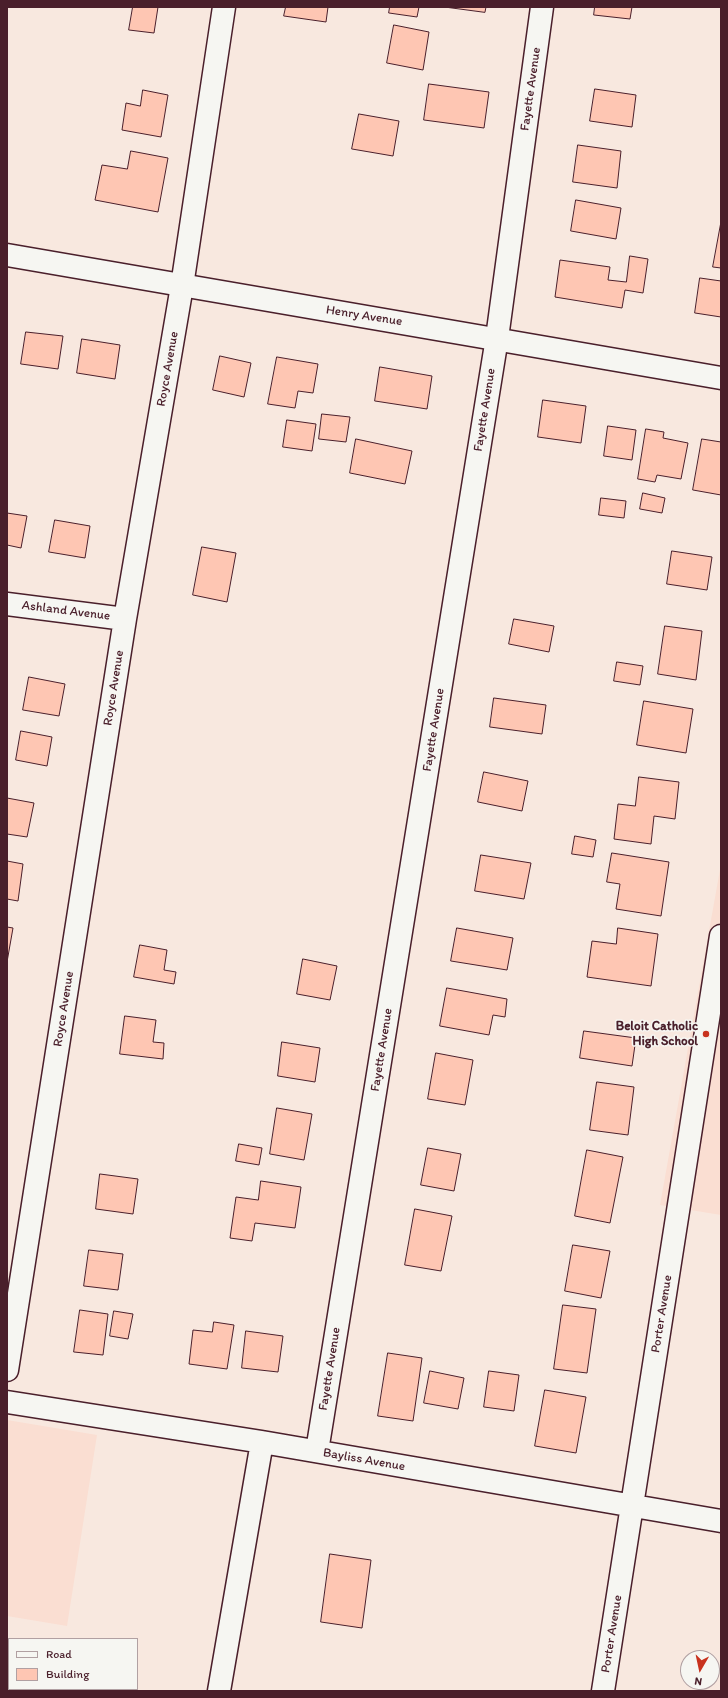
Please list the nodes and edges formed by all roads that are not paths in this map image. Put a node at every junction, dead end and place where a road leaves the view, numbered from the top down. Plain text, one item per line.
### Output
1 (224, 7) edge
2 (542, 7) edge
3 (7, 255) edge
4 (182, 286) junction
5 (497, 338) junction
6 (721, 378) edge
7 (7, 604) edge
8 (125, 619) junction
9 (721, 936) edge
10 (7, 1370) edge
11 (7, 1402) edge
12 (262, 1442) junction
13 (317, 1451) junction
14 (632, 1506) junction
15 (721, 1521) edge
16 (219, 1691) edge
17 (603, 1691) edge

1 - 4 street, Royce Avenue
2 - 5 street, Fayette Avenue
3 - 4 street, Henry Avenue
4 - 5 street, Henry Avenue
4 - 8 street, Royce Avenue
5 - 6 street, Henry Avenue
5 - 13 street, Fayette Avenue
7 - 8 street, Ashland Avenue
8 - 10 street, Royce Avenue
9 - 14 street, Porter Avenue
11 - 12 street, Bayliss Avenue
12 - 13 street, Bayliss Avenue
12 - 16 street
13 - 14 street, Bayliss Avenue
14 - 15 street, Bayliss Avenue
14 - 17 street, Porter Avenue

